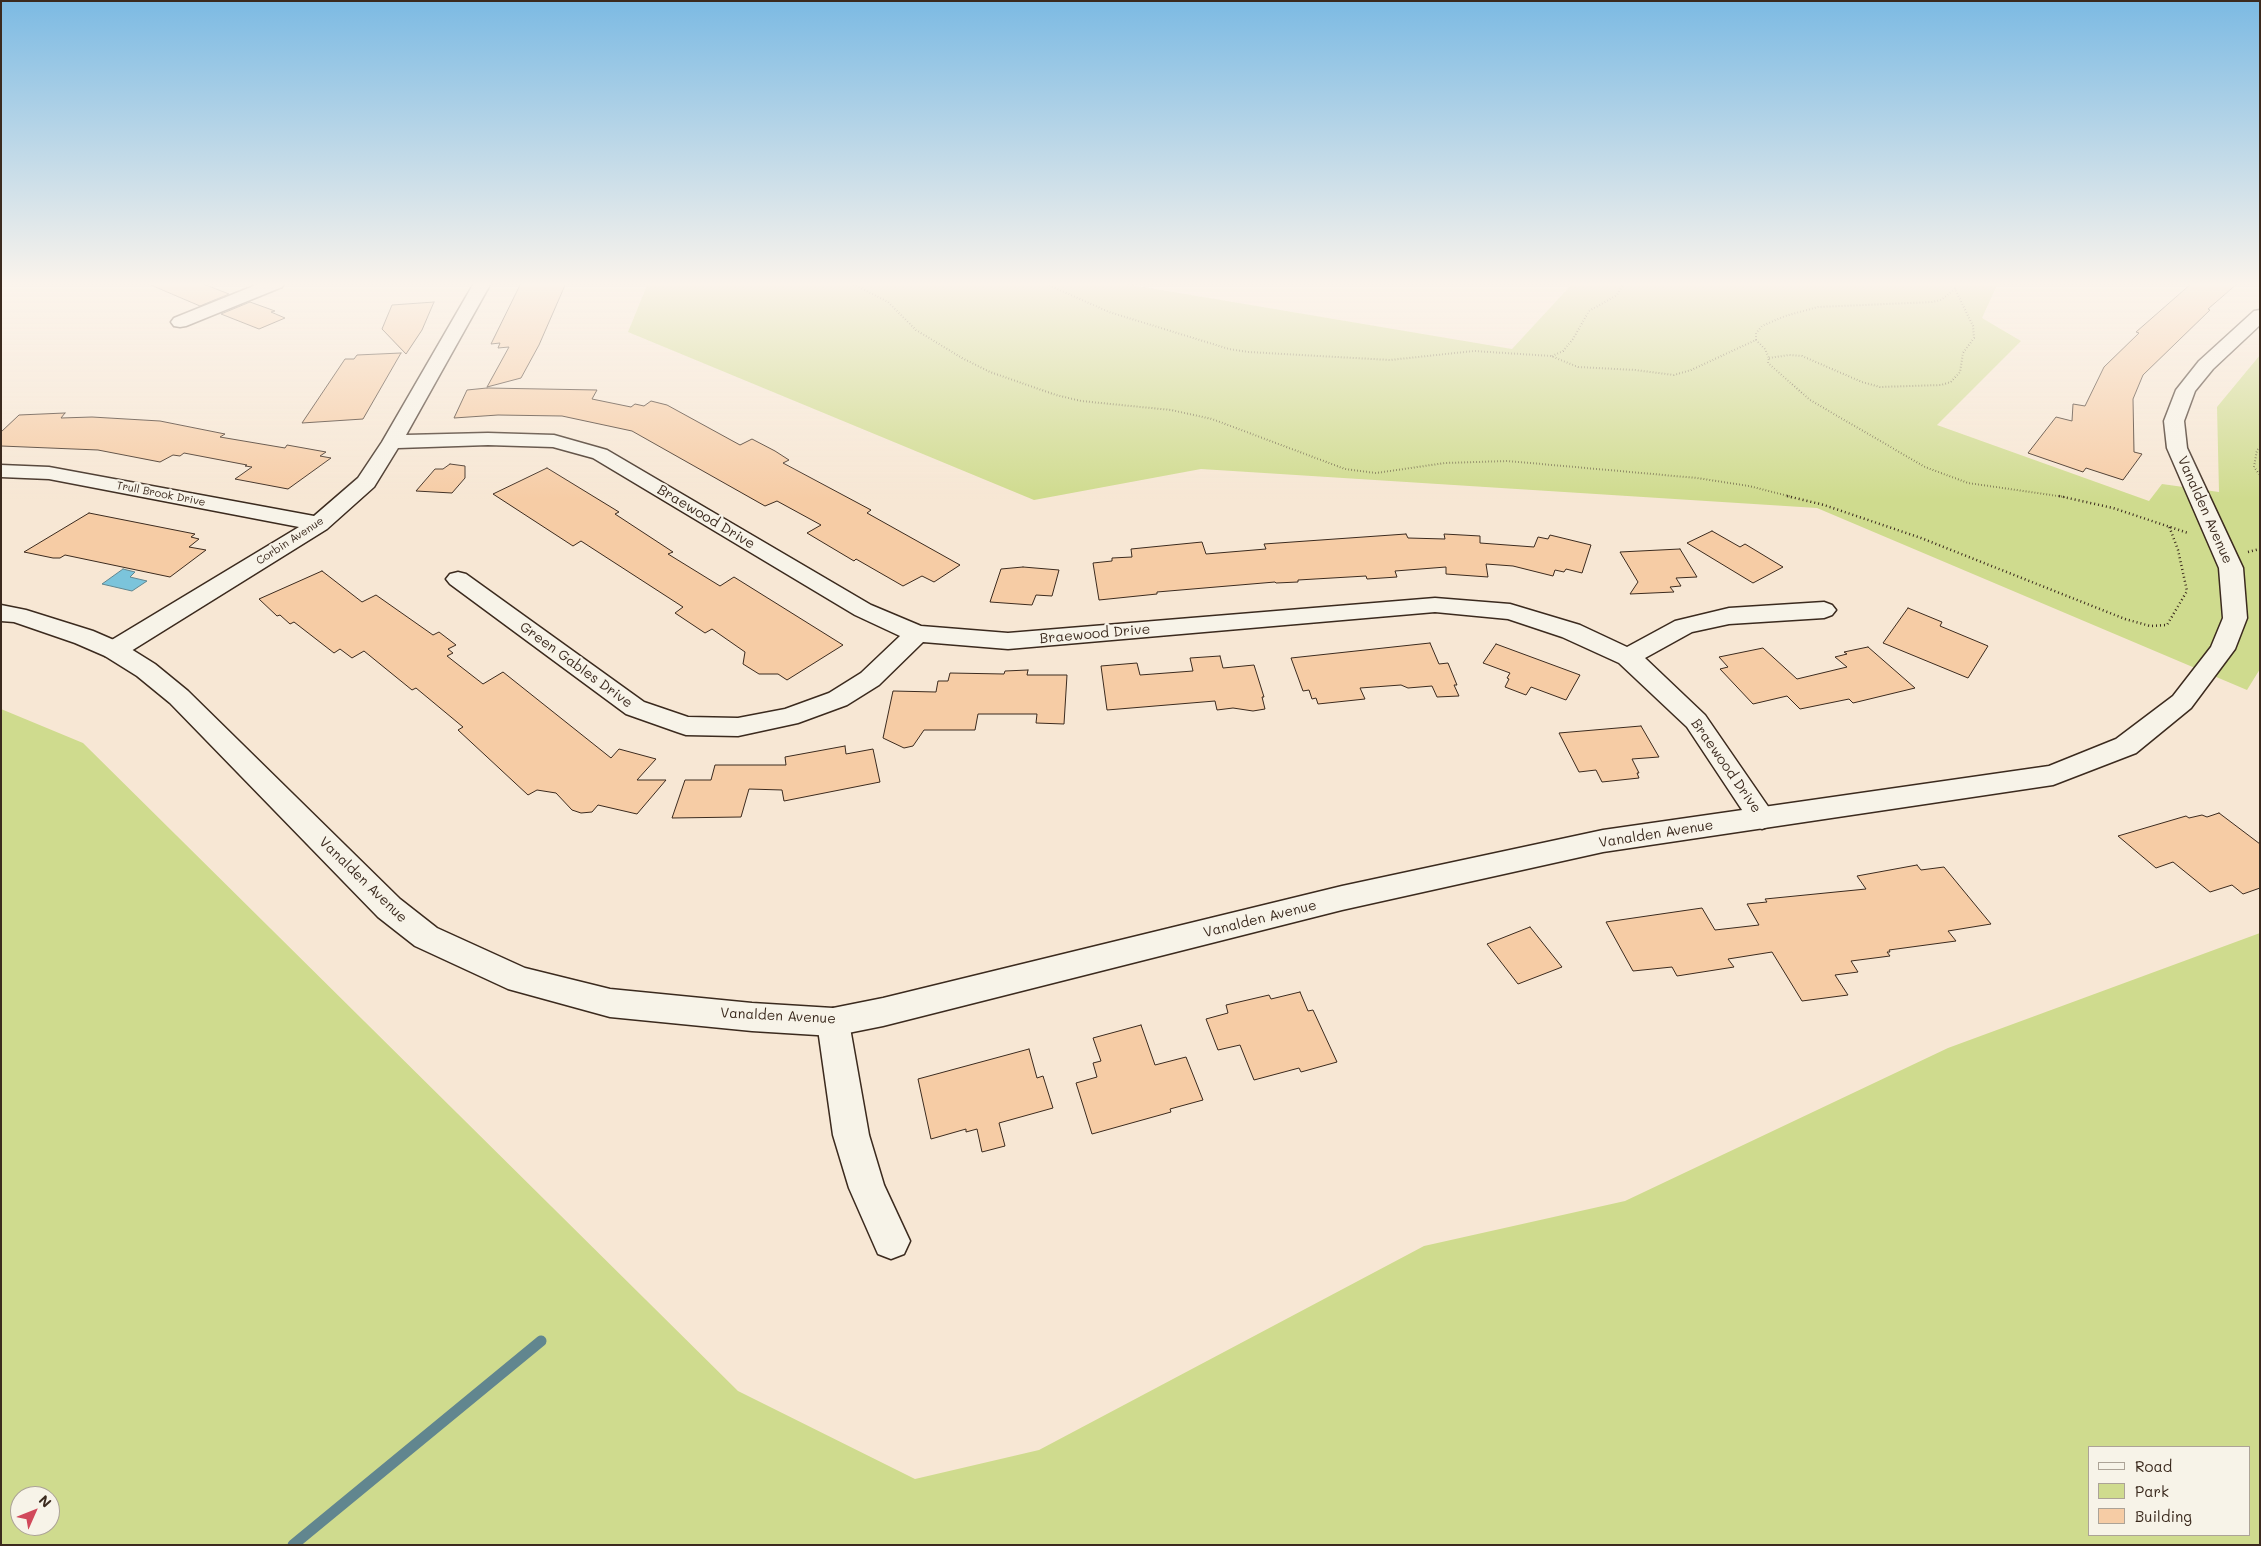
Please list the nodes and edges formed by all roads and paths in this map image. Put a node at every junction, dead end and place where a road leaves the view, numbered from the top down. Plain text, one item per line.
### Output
1 (441, 355) edge
2 (957, 355) edge
3 (1304, 355) edge
4 (1428, 355) edge
5 (1535, 355) edge
6 (1723, 355) edge
7 (1768, 355) edge
8 (1788, 355) edge
9 (1791, 355) edge
10 (1963, 355) edge
11 (2217, 355) edge
12 (1551, 356) joint
13 (1770, 358) junction
14 (392, 442) junction
15 (2260, 447) edge
16 (1, 471) edge
17 (2260, 475) edge
18 (319, 524) junction
19 (2169, 526) junction
20 (2220, 543) junction
21 (458, 579) dead end
22 (1824, 610) dead end
23 (1, 614) edge
24 (917, 634) junction
25 (114, 650) junction
26 (1628, 657) junction
27 (1762, 818) junction
28 (833, 1022) junction
29 (891, 1242) dead end

1 - 14 street, Corbin Avenue
2 - 19 path
3 - 4 path
5 - 12 path
6 - 12 path
7 - 13 path
8 - 13 path
9 - 10 path
11 - 20 street, Vanalden Avenue
13 - 19 path
14 - 18 street, Corbin Avenue
14 - 24 street, Braewood Drive
15 - 17 path
16 - 18 street, Trull Brook Drive
18 - 25 street, Corbin Avenue
19 - 20 path
20 - 27 street, Vanalden Avenue
21 - 24 street, Green Gables Drive
22 - 26 street
23 - 25 street, Vanalden Avenue
24 - 26 street, Braewood Drive
25 - 28 street, Vanalden Avenue
26 - 27 street, Braewood Drive
27 - 28 street, Vanalden Avenue
28 - 29 street

